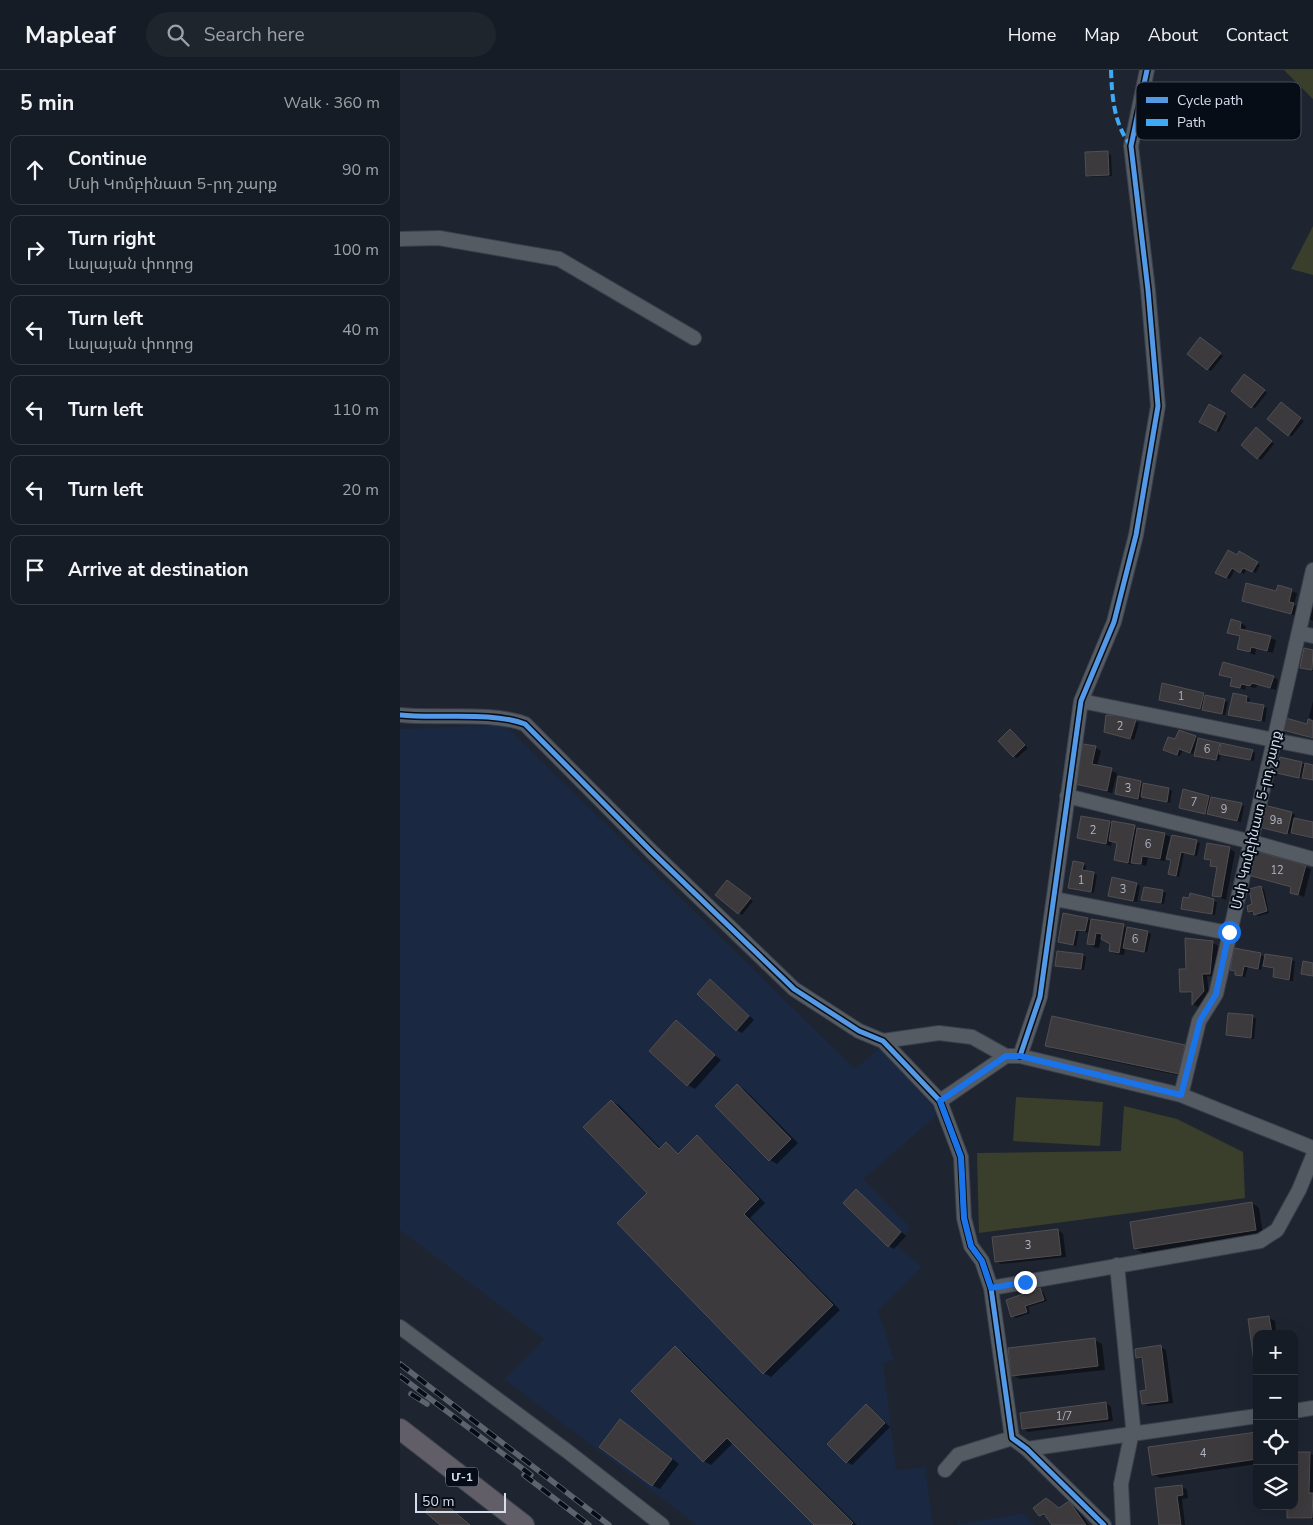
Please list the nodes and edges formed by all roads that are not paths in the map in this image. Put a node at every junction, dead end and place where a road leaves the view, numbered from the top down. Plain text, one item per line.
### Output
1 (1136, 124) edge
2 (400, 239) edge
3 (694, 338) dead end
4 (1313, 570) edge
5 (1299, 633) junction
6 (1313, 636) edge
7 (1080, 701) junction
8 (400, 715) edge
9 (1274, 738) junction
10 (1313, 748) edge
11 (1067, 796) junction
12 (1252, 842) junction
13 (1313, 859) edge
14 (1055, 899) junction
15 (1229, 932) junction
16 (883, 1041) junction
17 (1006, 1056) junction
18 (1020, 1056) junction
19 (1181, 1095) junction
20 (940, 1101) junction
21 (1313, 1148) edge
22 (1313, 1156) edge
23 (1116, 1265) junction
24 (991, 1288) junction
25 (400, 1326) edge
26 (1313, 1408) edge
27 (1298, 1410) edge
28 (1253, 1417) edge
29 (400, 1429) edge
30 (1130, 1434) junction
31 (1012, 1438) junction
32 (1027, 1449) junction
33 (945, 1470) dead end
34 (524, 1525) edge
35 (662, 1525) edge
36 (1104, 1525) edge
37 (1123, 1525) edge

1 - 7 street
2 - 3 street
4 - 5 street, Մսի Կոմբինատ 5-րդ շարք
5 - 6 street
5 - 9 street, Մսի Կոմբինատ 5-րդ շարք
7 - 9 street
7 - 11 street
8 - 16 street
9 - 10 street
9 - 12 street, Մսի Կոմբինատ 5-րդ շարք
11 - 12 street
11 - 14 street
12 - 13 street
12 - 15 street, Մսի Կոմբինատ 5-րդ շարք
14 - 15 street
14 - 18 street
15 - 19 street, Մսի Կոմբինատ 5-րդ շարք
16 - 17 street
16 - 20 street
17 - 18 street
17 - 20 street
18 - 19 street
19 - 21 street
20 - 24 street
22 - 23 street
23 - 24 street
23 - 30 street
24 - 31 street
25 - 35 street
26 - 27 street
28 - 30 street
29 - 34 highway, Մ-1
30 - 32 street
30 - 37 street
31 - 32 street
31 - 33 street
32 - 36 street

